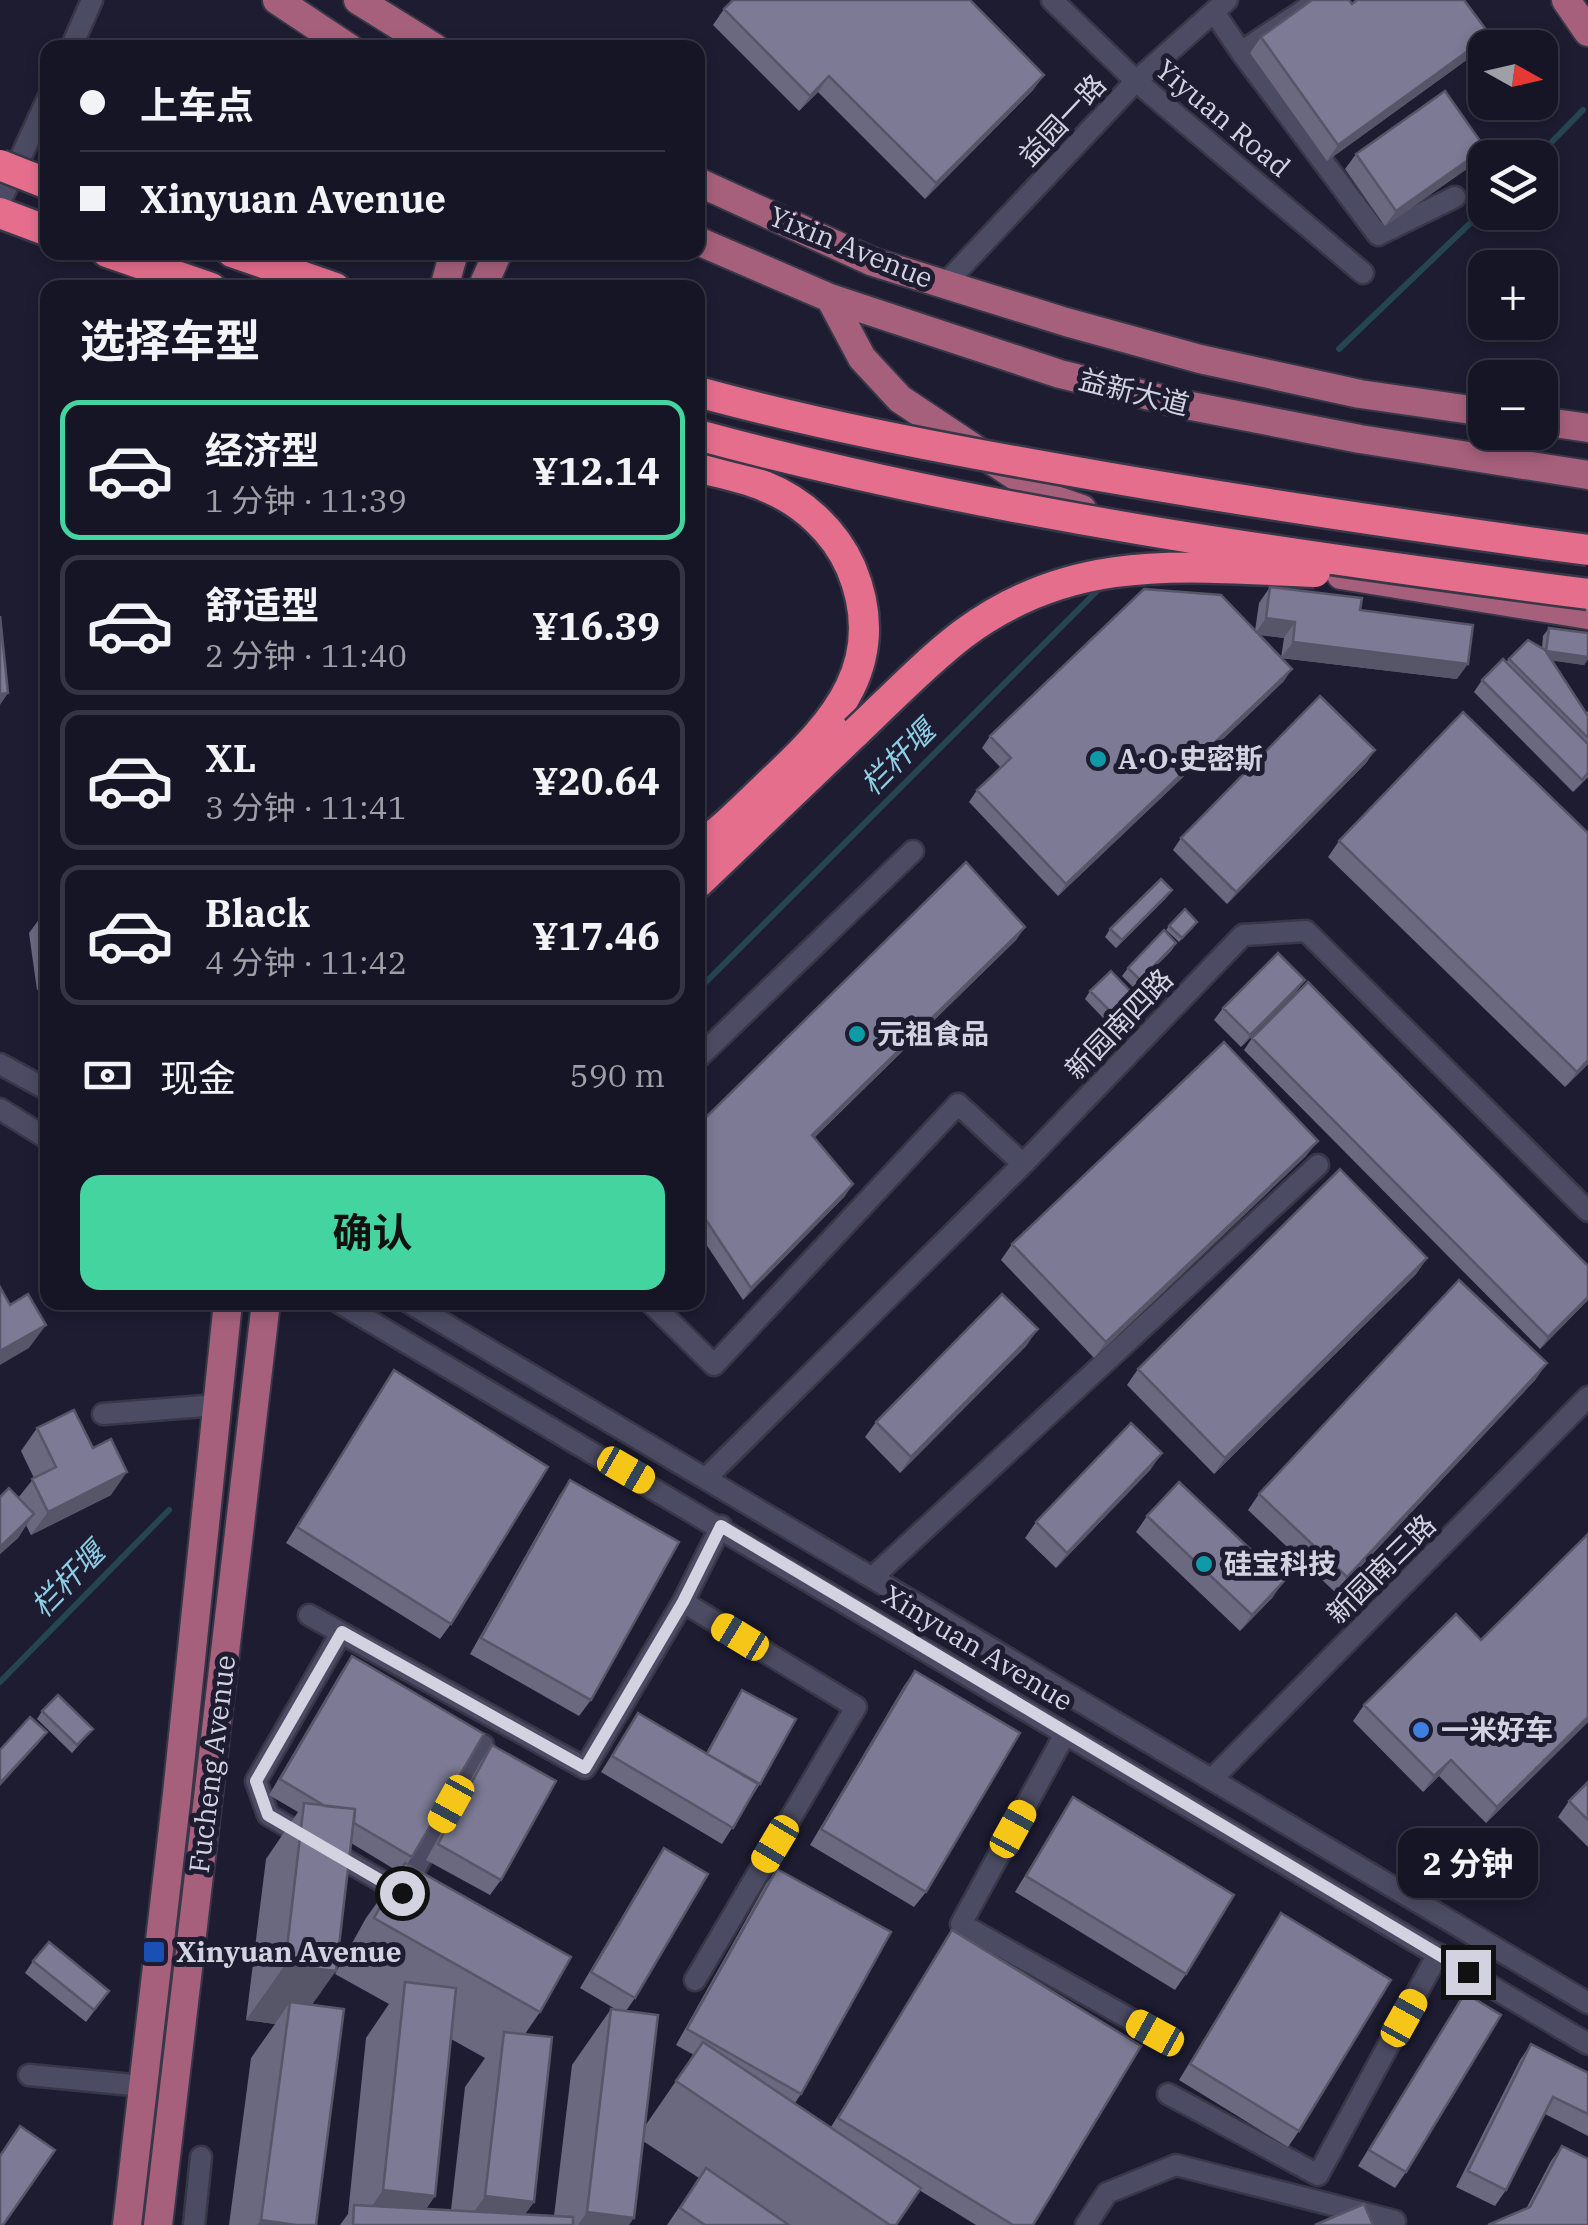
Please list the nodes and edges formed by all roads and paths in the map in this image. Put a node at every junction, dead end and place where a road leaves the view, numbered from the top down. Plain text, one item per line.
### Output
1 (92, 0) edge
2 (277, 0) edge
3 (358, 0) edge
4 (1052, 0) edge
5 (1319, 0) edge
6 (1566, 0) edge
7 (1220, 6) edge
8 (1588, 32) edge
9 (74, 40) edge
10 (337, 40) edge
11 (422, 40) edge
12 (1240, 52) junction
13 (1136, 81) junction
14 (40, 115) edge
15 (0, 165) edge
16 (40, 181) edge
17 (705, 185) edge
18 (1456, 196) dead end
19 (0, 202) edge
20 (0, 213) edge
21 (40, 228) edge
22 (705, 244) edge
23 (131, 260) edge
24 (255, 260) edge
25 (1363, 272) dead end
26 (188, 280) edge
27 (313, 280) edge
28 (944, 285) junction
29 (830, 298) junction
30 (1066, 322) joint
31 (705, 394) edge
32 (1468, 410) edge
33 (1558, 423) edge
34 (1588, 428) edge
35 (705, 437) edge
36 (705, 469) edge
37 (1588, 475) edge
38 (1588, 550) edge
39 (1452, 576) junction
40 (1588, 594) edge
41 (1588, 615) edge
42 (847, 723) junction
43 (705, 842) edge
44 (913, 851) dead end
45 (705, 875) edge
46 (705, 1051) edge
47 (0, 1064) edge
48 (40, 1086) edge
49 (0, 1109) edge
50 (40, 1134) edge
51 (1023, 1164) junction
52 (1318, 1166) edge
53 (1588, 1210) edge
54 (227, 1310) edge
55 (265, 1310) edge
56 (352, 1310) edge
57 (422, 1310) edge
58 (658, 1310) edge
59 (1588, 1397) edge
60 (216, 1404) junction
61 (103, 1414) dead end
62 (707, 1477) junction
63 (721, 1526) junction
64 (874, 1576) junction
65 (683, 1602) junction
66 (309, 1614) dead end
67 (342, 1632) junction
68 (1065, 1734) junction
69 (484, 1745) edge
70 (1212, 1779) junction
71 (1438, 1954) junction
72 (694, 1980) dead end
73 (1588, 2003) edge
74 (1155, 2033) dead end
75 (1588, 2044) edge
76 (29, 2075) dead end
77 (143, 2086) junction
78 (1168, 2094) dead end
79 (202, 2157) dead end
80 (1395, 2222) dead end
81 (127, 2225) edge
82 (158, 2225) edge
83 (194, 2225) edge
84 (1086, 2225) edge

1 - 9 street
2 - 10 main road
3 - 11 main road
4 - 13 street, Yiyuan Road
5 - 12 street
6 - 8 main road
7 - 12 street
7 - 13 street, 益园一路
12 - 18 street
13 - 25 street, Yiyuan Road
13 - 28 street, 益园一路
14 - 19 street
15 - 16 highway, bridge
17 - 28 main road, Yixin Avenue
20 - 21 highway
22 - 29 main road, 益新大道
23 - 26 highway
24 - 27 highway
28 - 30 main road, Yixin Avenue
29 - 37 main road, 益新大道
29 - 41 main road
30 - 32 main road, 益新大道
31 - 38 highway, bridge
33 - 34 main road
35 - 39 highway, bridge
36 - 42 highway
39 - 40 highway, bridge
39 - 42 highway, bridge
42 - 43 highway
42 - 45 highway
44 - 46 street
47 - 48 street
49 - 50 street
51 - 53 street, 新园南四路
51 - 58 street
51 - 62 street, 新园南四路
52 - 64 street
54 - 60 main road, Fucheng Avenue
55 - 82 main road, Fucheng Avenue
56 - 63 street, Xinyuan Avenue
57 - 62 street, Xinyuan Avenue
59 - 70 street, 新园南三路
60 - 61 street
60 - 77 main road, Fucheng Avenue
62 - 64 street, Xinyuan Avenue
63 - 65 street
63 - 68 street, Xinyuan Avenue
64 - 70 street, Xinyuan Avenue
65 - 67 street
65 - 72 street
66 - 67 street
67 - 69 street
68 - 71 street, Xinyuan Avenue
68 - 74 street
70 - 73 street, Xinyuan Avenue
71 - 75 street, Xinyuan Avenue
71 - 78 street
76 - 77 street
77 - 81 main road, Fucheng Avenue
79 - 83 street
80 - 84 street

